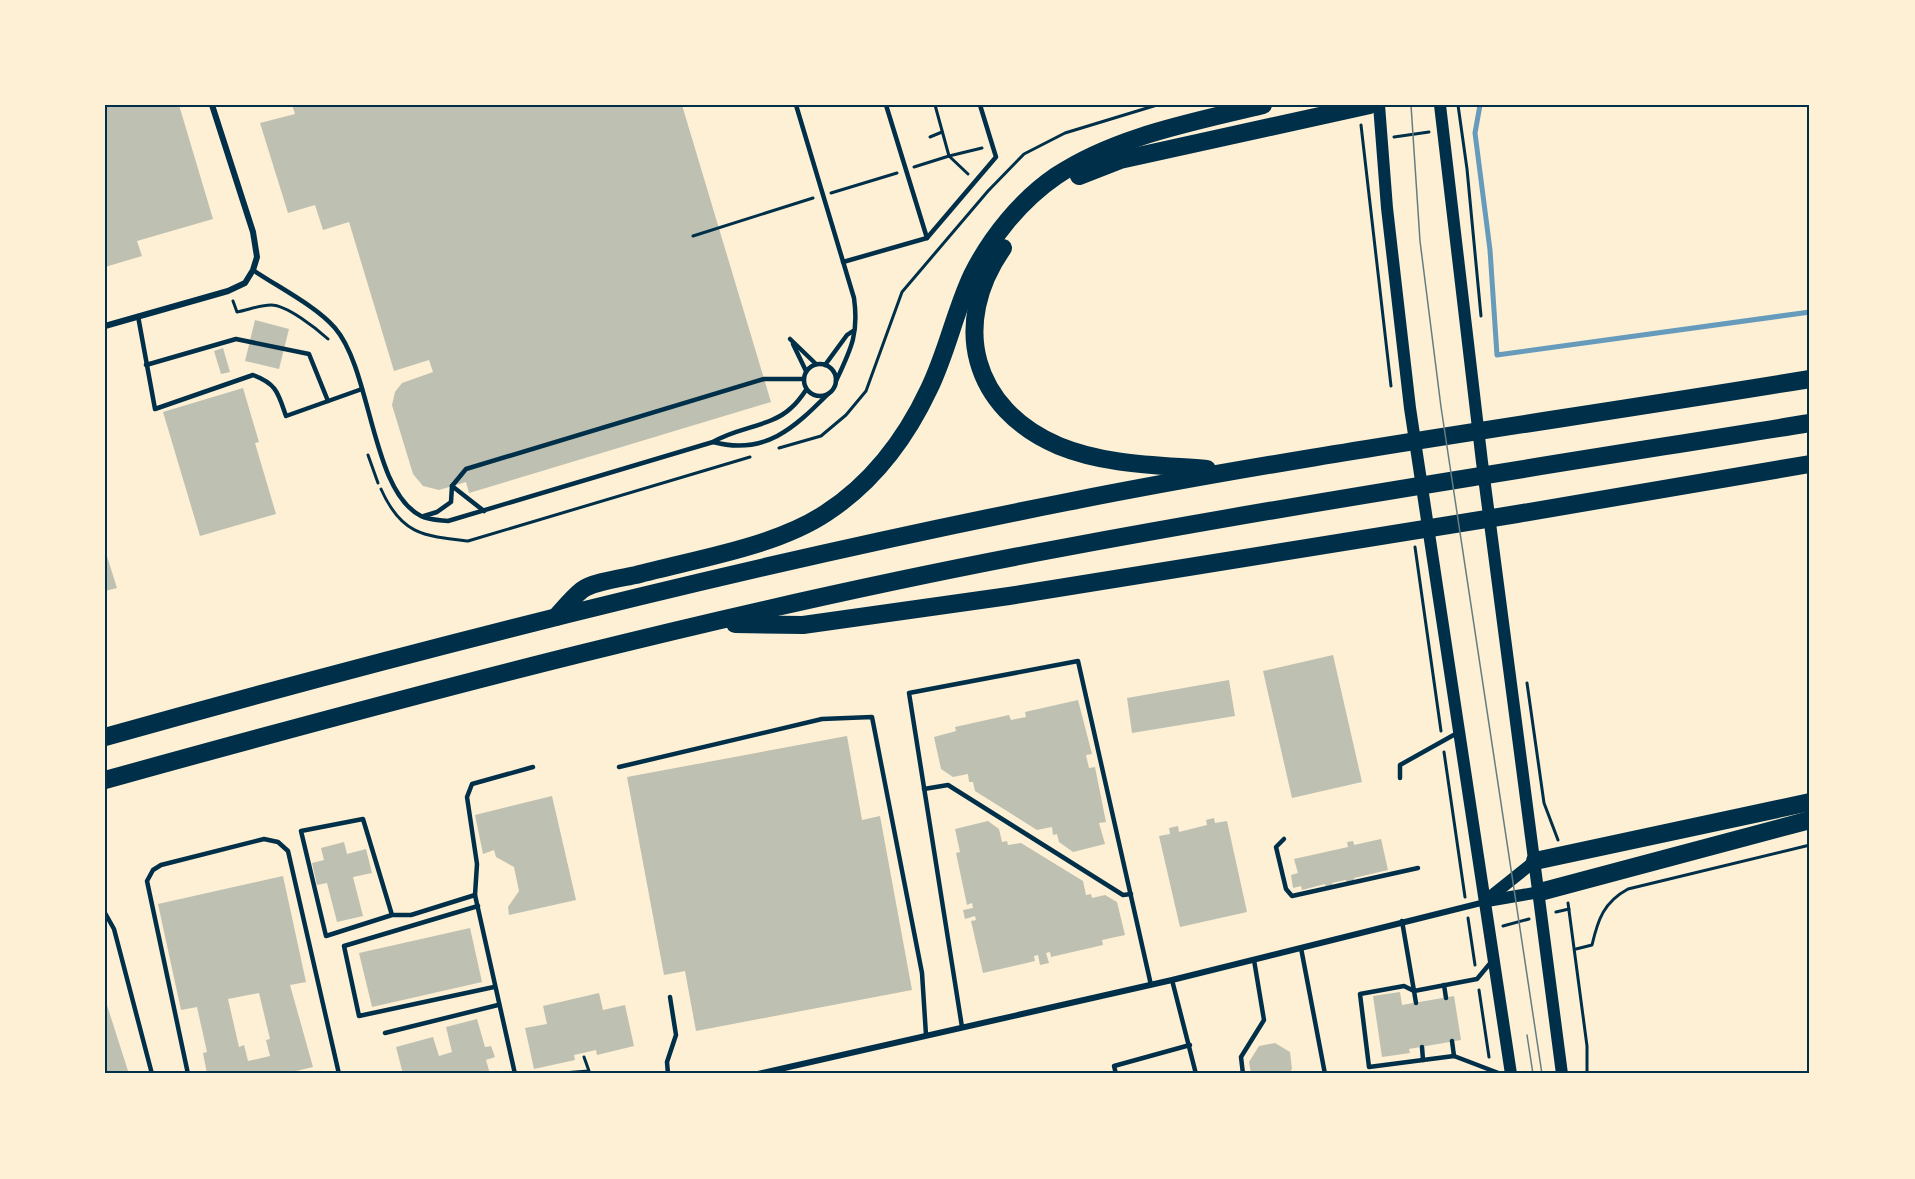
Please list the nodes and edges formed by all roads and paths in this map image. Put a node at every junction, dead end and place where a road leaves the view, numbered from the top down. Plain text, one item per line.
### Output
1 (212, 105) edge
2 (796, 105) edge
3 (886, 105) edge
4 (935, 105) edge
5 (980, 105) edge
6 (1156, 105) edge
7 (1263, 105) edge
8 (1370, 105) edge
9 (1379, 105) edge
10 (1440, 105) edge
11 (1458, 105) edge
12 (1443, 129) junction
13 (942, 132) junction
14 (930, 137) dead end
15 (1380, 140) junction
16 (1363, 142) dead end
17 (992, 145) junction
18 (949, 156) junction
19 (906, 170) junction
20 (976, 181) junction
21 (988, 191) junction
22 (822, 196) junction
23 (693, 236) dead end
24 (927, 238) junction
25 (843, 262) junction
26 (253, 270) junction
27 (228, 291) junction
28 (138, 316) junction
29 (105, 326) edge
30 (853, 331) junction
31 (330, 341) dead end
32 (816, 364) junction
33 (825, 364) junction
34 (146, 365) junction
35 (806, 371) junction
36 (1810, 379) edge
37 (803, 380) junction
38 (836, 381) junction
39 (362, 389) junction
40 (806, 390) junction
41 (828, 394) junction
42 (328, 401) junction
43 (1810, 423) edge
44 (713, 442) junction
45 (365, 445) dead end
46 (779, 448) dead end
47 (757, 455) dead end
48 (1810, 464) edge
49 (1810, 469) edge
50 (1233, 470) junction
51 (1769, 471) junction
52 (452, 486) junction
53 (484, 511) junction
54 (422, 516) junction
55 (1415, 549) dead end
56 (556, 617) junction
57 (700, 624) junction
58 (1460, 731) junction
59 (105, 737) edge
60 (1442, 741) junction
61 (533, 767) dead end
62 (619, 767) dead end
63 (1400, 778) dead end
64 (105, 780) edge
65 (924, 789) junction
66 (1810, 802) edge
67 (1810, 820) edge
68 (1284, 839) dead end
69 (1810, 845) edge
70 (1535, 861) junction
71 (1418, 868) dead end
72 (1540, 892) junction
73 (1131, 894) junction
74 (475, 895) junction
75 (1485, 902) junction
76 (478, 906) junction
77 (1466, 906) junction
78 (105, 913) edge
79 (392, 915) junction
80 (1543, 915) junction
81 (1402, 921) junction
82 (1490, 929) junction
83 (1470, 934) junction
84 (1302, 948) junction
85 (1575, 950) junction
86 (1494, 959) junction
87 (1254, 960) junction
88 (1477, 979) junction
89 (1172, 980) junction
90 (1151, 985) junction
91 (1444, 985) junction
92 (494, 987) junction
93 (1414, 991) junction
94 (670, 998) dead end
95 (1446, 998) dead end
96 (1416, 1003) dead end
97 (498, 1005) junction
98 (962, 1027) junction
99 (385, 1033) dead end
100 (926, 1035) junction
101 (1452, 1041) dead end
102 (1190, 1045) junction
103 (1422, 1047) dead end
104 (1454, 1056) junction
105 (584, 1057) dead end
106 (1423, 1060) junction
107 (1491, 1069) junction
108 (589, 1072) edge
109 (152, 1074) edge
110 (188, 1074) edge
111 (339, 1074) edge
112 (515, 1074) edge
113 (549, 1074) edge
114 (668, 1074) edge
115 (758, 1074) edge
116 (1116, 1074) edge
117 (1196, 1074) edge
118 (1243, 1074) edge
119 (1325, 1074) edge
120 (1501, 1074) edge
121 (1511, 1074) edge
122 (1562, 1074) edge
123 (1587, 1074) edge

1 - 26 street
2 - 22 lane
3 - 19 lane
4 - 13 path
5 - 17 lane
6 - 21 path
7 - 56 highway
8 - 50 highway
9 - 15 main road
10 - 12 main road
11 - 12 path
12 - 15 path
12 - 70 main road
13 - 14 path
13 - 18 path
15 - 16 path
15 - 58 main road
17 - 18 path
17 - 20 lane
18 - 19 path
18 - 20 path
19 - 22 path
19 - 24 lane
20 - 21 path
20 - 24 lane
21 - 46 path
22 - 23 path
22 - 25 lane
24 - 25 lane
25 - 30 lane
26 - 27 street
26 - 39 lane
27 - 28 street
27 - 31 path
28 - 29 street
28 - 34 lane
30 - 33 lane
30 - 38 lane
32 - 33 lane
32 - 35 lane
32 - 35 lane
33 - 38 lane
34 - 42 lane
34 - 42 lane
35 - 37 lane
36 - 50 highway
37 - 40 lane
37 - 52 lane
38 - 41 lane
39 - 42 lane
39 - 54 lane
40 - 41 lane
40 - 44 lane
41 - 44 lane
43 - 57 highway
44 - 53 lane
45 - 47 path
48 - 51 highway
49 - 51 highway
50 - 56 highway
51 - 57 highway
52 - 53 lane
52 - 54 lane
53 - 54 lane
55 - 60 path
56 - 59 highway
57 - 64 highway
58 - 60 lane
58 - 75 main road
60 - 63 lane
60 - 77 path
61 - 74 lane
62 - 100 lane
65 - 73 lane
65 - 73 lane
65 - 98 lane
66 - 70 highway
67 - 72 highway
68 - 71 lane
69 - 85 path
70 - 72 main road
70 - 75 main road
72 - 75 main road
72 - 80 main road
73 - 90 lane
74 - 76 lane
74 - 79 lane
75 - 77 street
75 - 82 main road
76 - 92 lane
76 - 92 lane
77 - 81 street
77 - 83 path
78 - 109 lane
79 - 79 lane
80 - 82 path
80 - 85 path
80 - 122 main road
81 - 84 street
81 - 93 lane
82 - 83 path
82 - 86 main road
83 - 88 path
84 - 87 street
84 - 119 lane
85 - 123 path
86 - 88 lane
86 - 121 main road
87 - 89 street
87 - 118 lane
88 - 91 lane
88 - 107 path
89 - 90 street
89 - 102 lane
90 - 98 street
91 - 93 lane
91 - 95 lane
92 - 97 lane
93 - 96 lane
93 - 106 lane
94 - 114 lane
97 - 99 lane
97 - 112 lane
98 - 100 street
100 - 115 street
101 - 104 lane
102 - 116 lane
102 - 117 lane
103 - 106 lane
104 - 106 lane
104 - 107 lane
105 - 108 path
107 - 120 lane
108 - 113 path
110 - 111 lane

